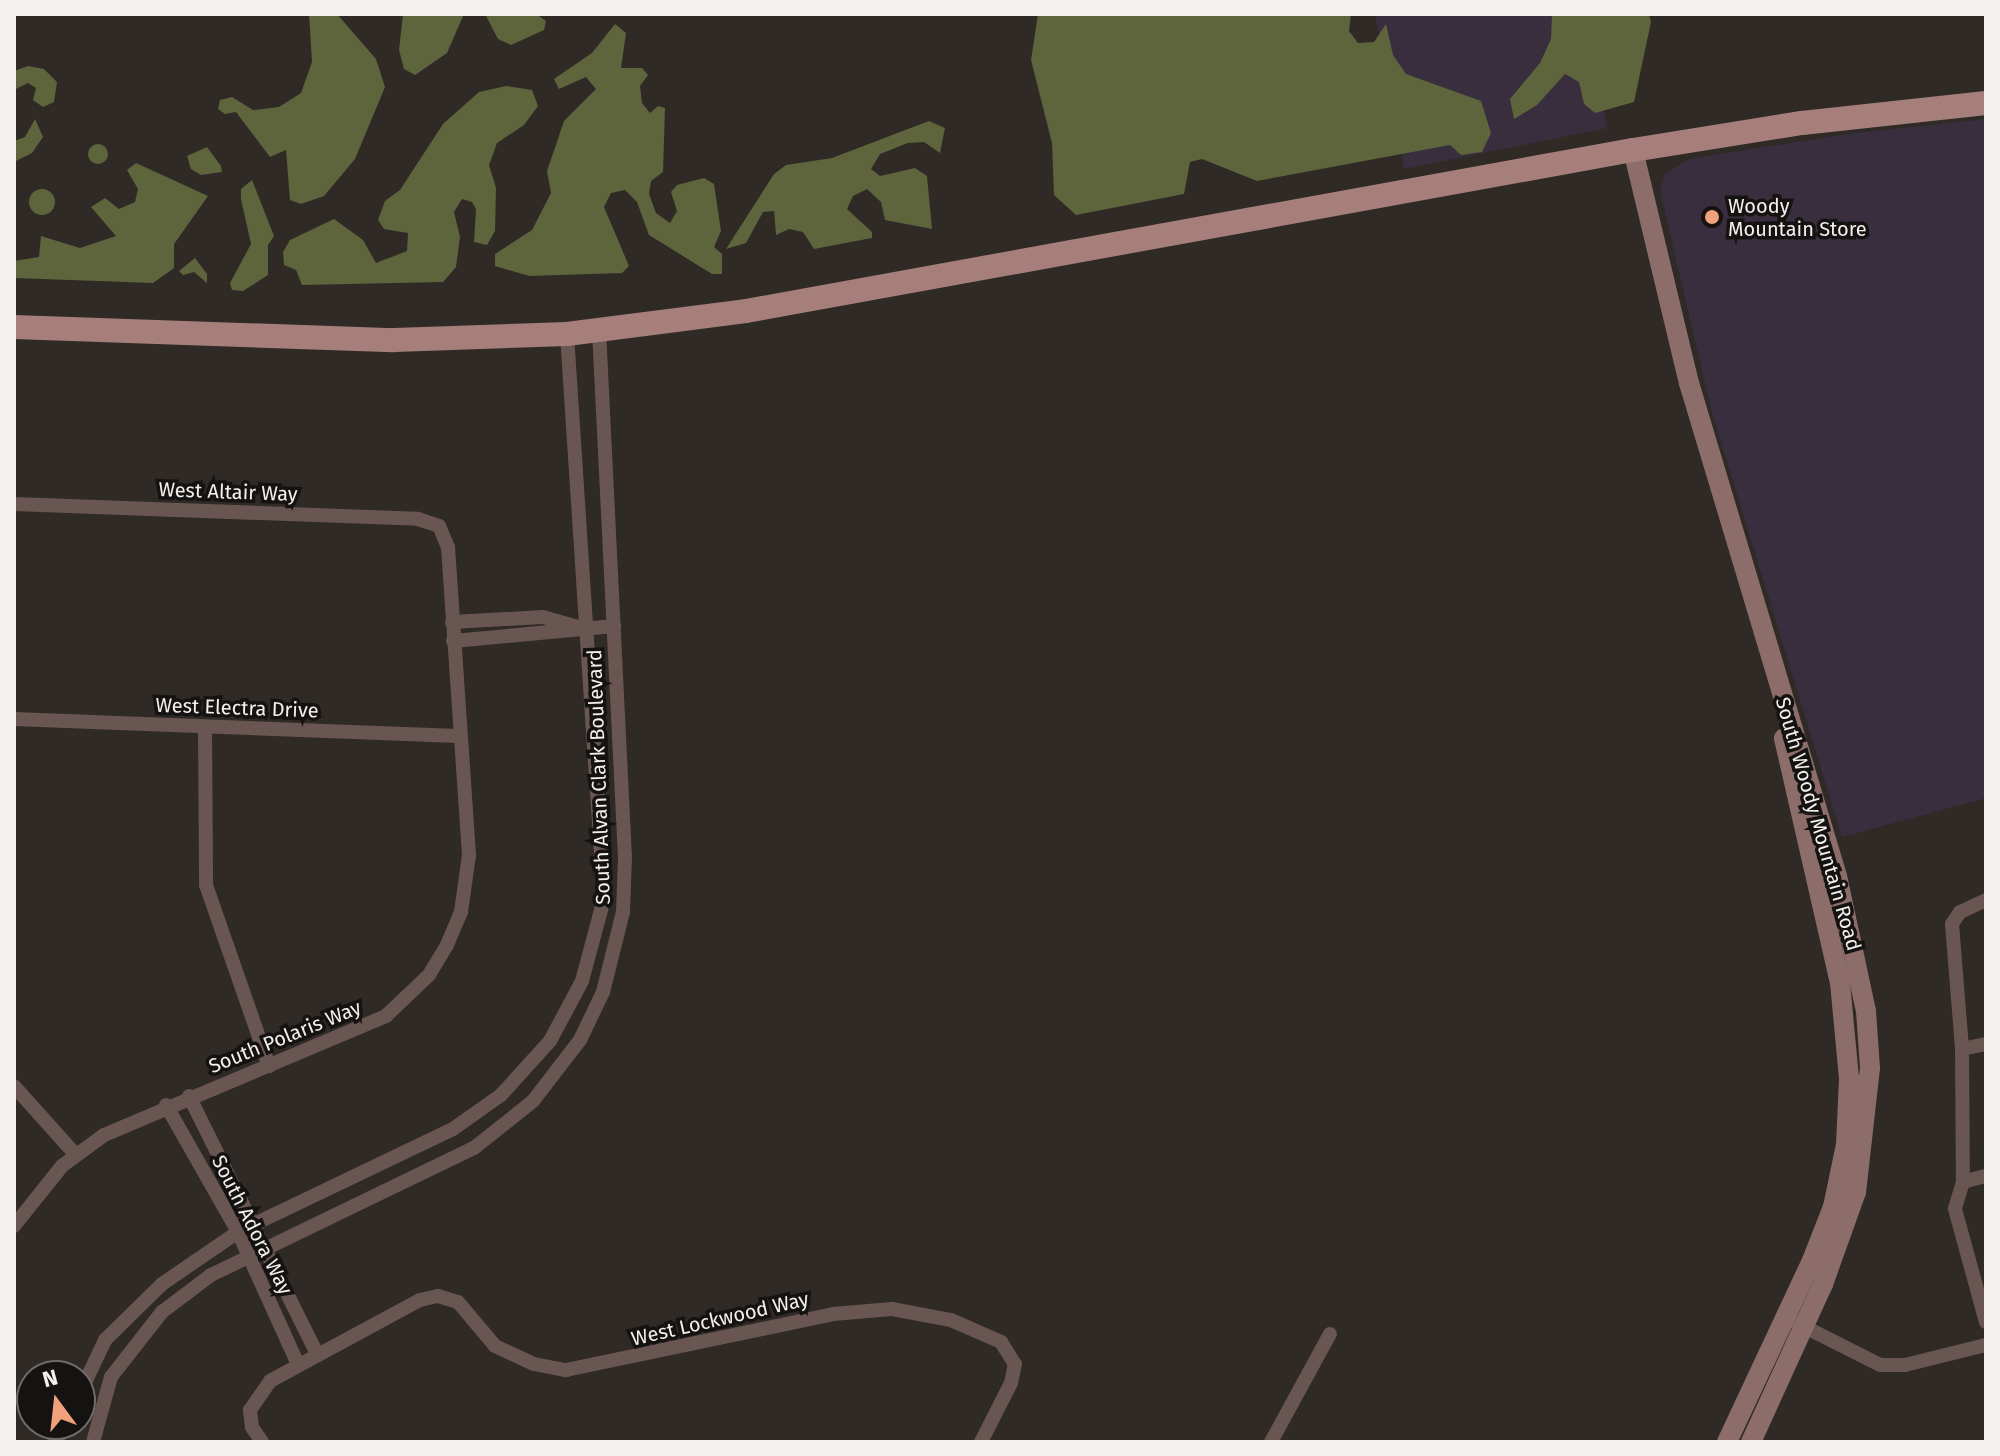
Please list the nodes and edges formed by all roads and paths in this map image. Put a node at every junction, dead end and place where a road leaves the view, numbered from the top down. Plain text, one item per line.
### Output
1 (1986, 103) edge
2 (1633, 150) junction
3 (14, 327) edge
4 (599, 330) junction
5 (567, 334) junction
6 (14, 504) edge
7 (439, 526) joint
8 (452, 622) junction
9 (614, 626) junction
10 (582, 627) junction
11 (453, 641) junction
12 (14, 719) edge
13 (205, 728) junction
14 (458, 736) junction
15 (1986, 900) edge
16 (1986, 1044) edge
17 (1962, 1049) junction
18 (269, 1066) junction
19 (14, 1086) edge
20 (189, 1096) junction
21 (166, 1105) junction
22 (75, 1154) junction
23 (1986, 1176) edge
24 (1963, 1182) junction
25 (254, 1224) junction
26 (14, 1226) edge
27 (238, 1232) junction
28 (266, 1250) junction
29 (249, 1257) junction
30 (1795, 1322) junction
31 (1986, 1322) edge
32 (1330, 1334) dead end
33 (1986, 1345) edge
34 (317, 1354) junction
35 (96, 1360) edge
36 (298, 1364) junction
37 (93, 1442) edge
38 (262, 1442) edge
39 (981, 1442) edge
40 (1271, 1442) edge
41 (1727, 1442) edge
42 (1751, 1442) edge

1 - 2 main road
2 - 4 main road
2 - 30 street, South Woody Mountain Road
3 - 5 main road
4 - 5 main road
4 - 9 street, South Alvan Clark Boulevard
5 - 10 street, South Alvan Clark Boulevard
6 - 7 street, West Altair Way
7 - 8 street, South Polaris Way
8 - 10 street
8 - 11 street, South Polaris Way
9 - 10 street
9 - 28 street, South Alvan Clark Boulevard
10 - 11 street
10 - 25 street, South Alvan Clark Boulevard
11 - 14 street, South Polaris Way
12 - 13 street, West Electra Drive
13 - 14 street, West Electra Drive
13 - 18 street
14 - 18 street, South Polaris Way
15 - 17 street
16 - 17 street
17 - 24 street
18 - 20 street, South Polaris Way
19 - 22 street
20 - 21 street, South Polaris Way
20 - 25 street, South Adora Way
21 - 22 street, South Polaris Way
21 - 27 street, South Adora Way
22 - 26 street, South Polaris Way
23 - 24 street
24 - 31 street
25 - 27 street, South Alvan Clark Boulevard
25 - 28 street, South Adora Way
27 - 29 street, South Adora Way
27 - 35 street, South Alvan Clark Boulevard
28 - 29 street, South Alvan Clark Boulevard
28 - 34 street, South Adora Way
29 - 36 street, South Adora Way
29 - 37 street, South Alvan Clark Boulevard
30 - 33 street
30 - 41 street, South Woody Mountain Road
30 - 42 street, South Woody Mountain Road
32 - 40 street
34 - 36 street
34 - 39 street, West Lockwood Way
36 - 38 street

